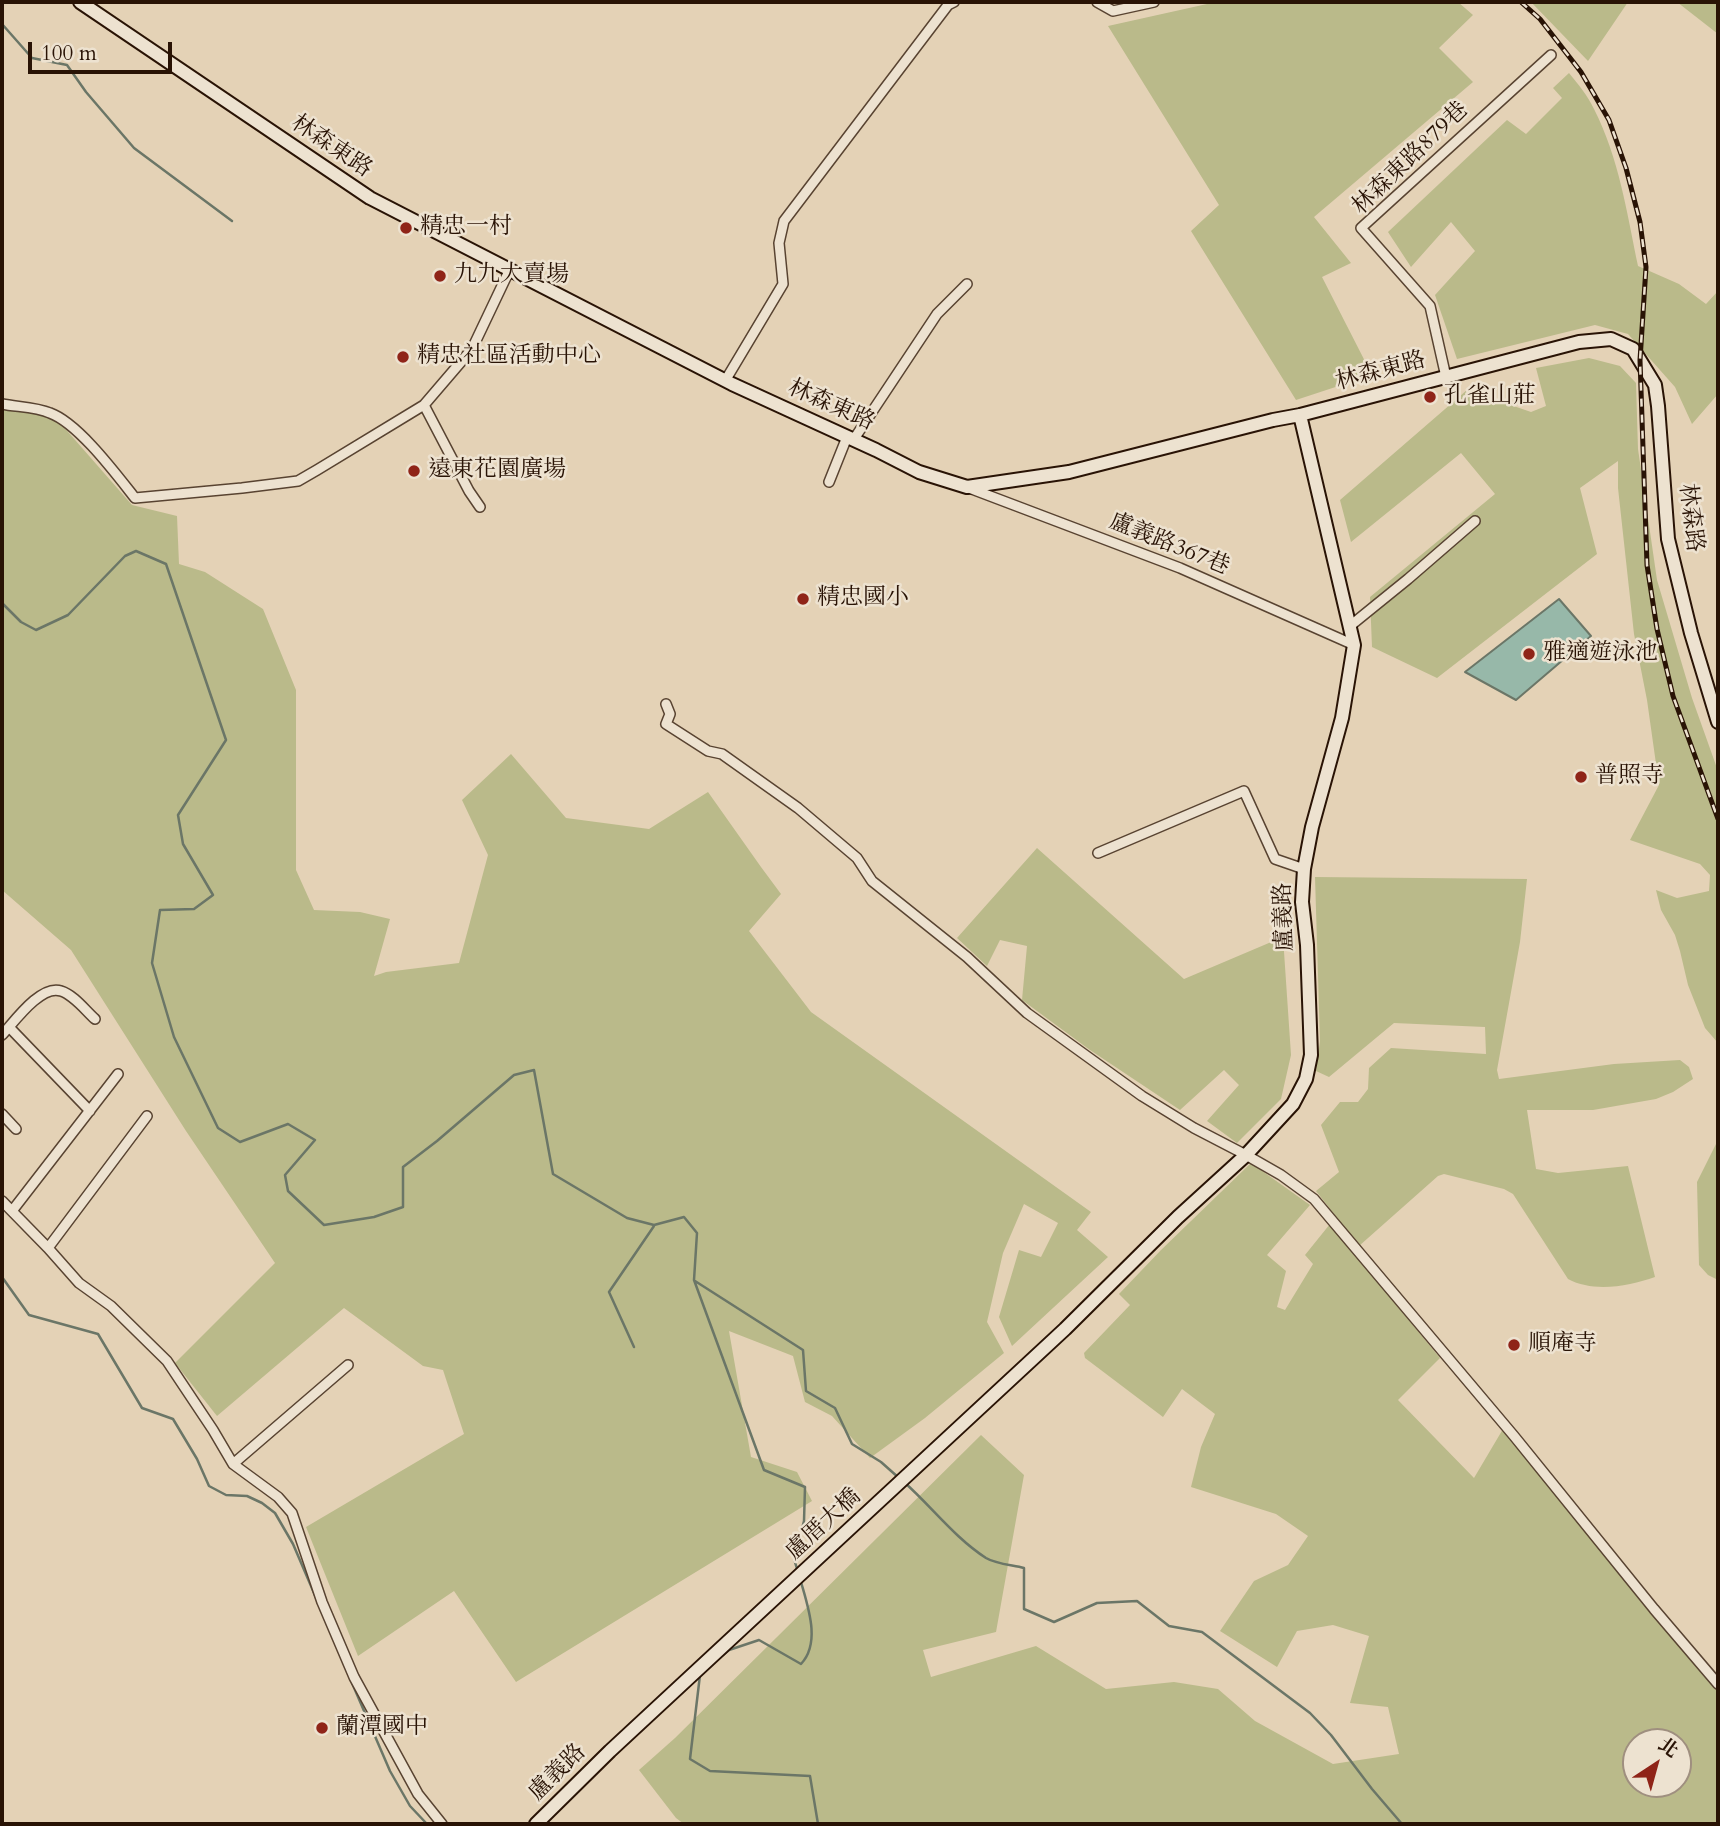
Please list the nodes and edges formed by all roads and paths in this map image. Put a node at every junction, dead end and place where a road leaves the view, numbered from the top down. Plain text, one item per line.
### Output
1 (80, 2) edge
2 (954, 2) edge
3 (1097, 2) edge
4 (1154, 2) edge
5 (1551, 55) dead end
6 (510, 270) junction
7 (967, 284) dead end
8 (1640, 360) joint
9 (1446, 377) junction
10 (725, 381) junction
11 (2, 404) edge
12 (424, 405) junction
13 (1300, 415) junction
14 (850, 438) junction
15 (829, 482) dead end
16 (967, 487) junction
17 (480, 507) dead end
18 (1475, 522) dead end
19 (1350, 626) junction
20 (1354, 645) junction
21 (666, 704) dead end
22 (1718, 722) edge
23 (1098, 853) dead end
24 (1304, 869) junction
25 (95, 1019) dead end
26 (9, 1027) junction
27 (2, 1035) edge
28 (118, 1074) dead end
29 (90, 1111) junction
30 (2, 1114) edge
31 (147, 1116) dead end
32 (16, 1129) dead end
33 (1246, 1155) junction
34 (2, 1200) edge
35 (12, 1211) junction
36 (48, 1248) junction
37 (1065, 1329) joint
38 (348, 1365) dead end
39 (233, 1464) junction
40 (1718, 1684) edge
41 (610, 1751) joint
42 (442, 1824) edge
43 (536, 1824) edge

1 - 6 main road, 林森東路
2 - 10 street
3 - 4 street
5 - 9 street, 林森東路879巷
6 - 10 main road, 林森東路
6 - 12 street
7 - 14 street
8 - 9 main road, 林森東路
8 - 22 main road, 林森路
9 - 13 main road, 林森東路
10 - 14 main road, 林森東路
11 - 12 street
12 - 17 street
13 - 16 main road, 林森東路
13 - 19 main road, 盧義路
14 - 15 street
14 - 16 main road, 林森東路
16 - 20 street, 盧義路367巷
18 - 19 street
19 - 20 main road, 盧義路
20 - 24 main road, 盧義路
21 - 33 street
23 - 24 street
24 - 33 main road, 盧義路
25 - 26 street
26 - 27 street
26 - 29 street
28 - 29 street
29 - 35 street
30 - 32 street
31 - 36 street
33 - 37 main road, 盧義路
33 - 40 street
34 - 35 street
35 - 36 street
36 - 39 street
37 - 41 main road, 盧厝大橋
38 - 39 street
39 - 42 street
41 - 43 main road, 盧義路

